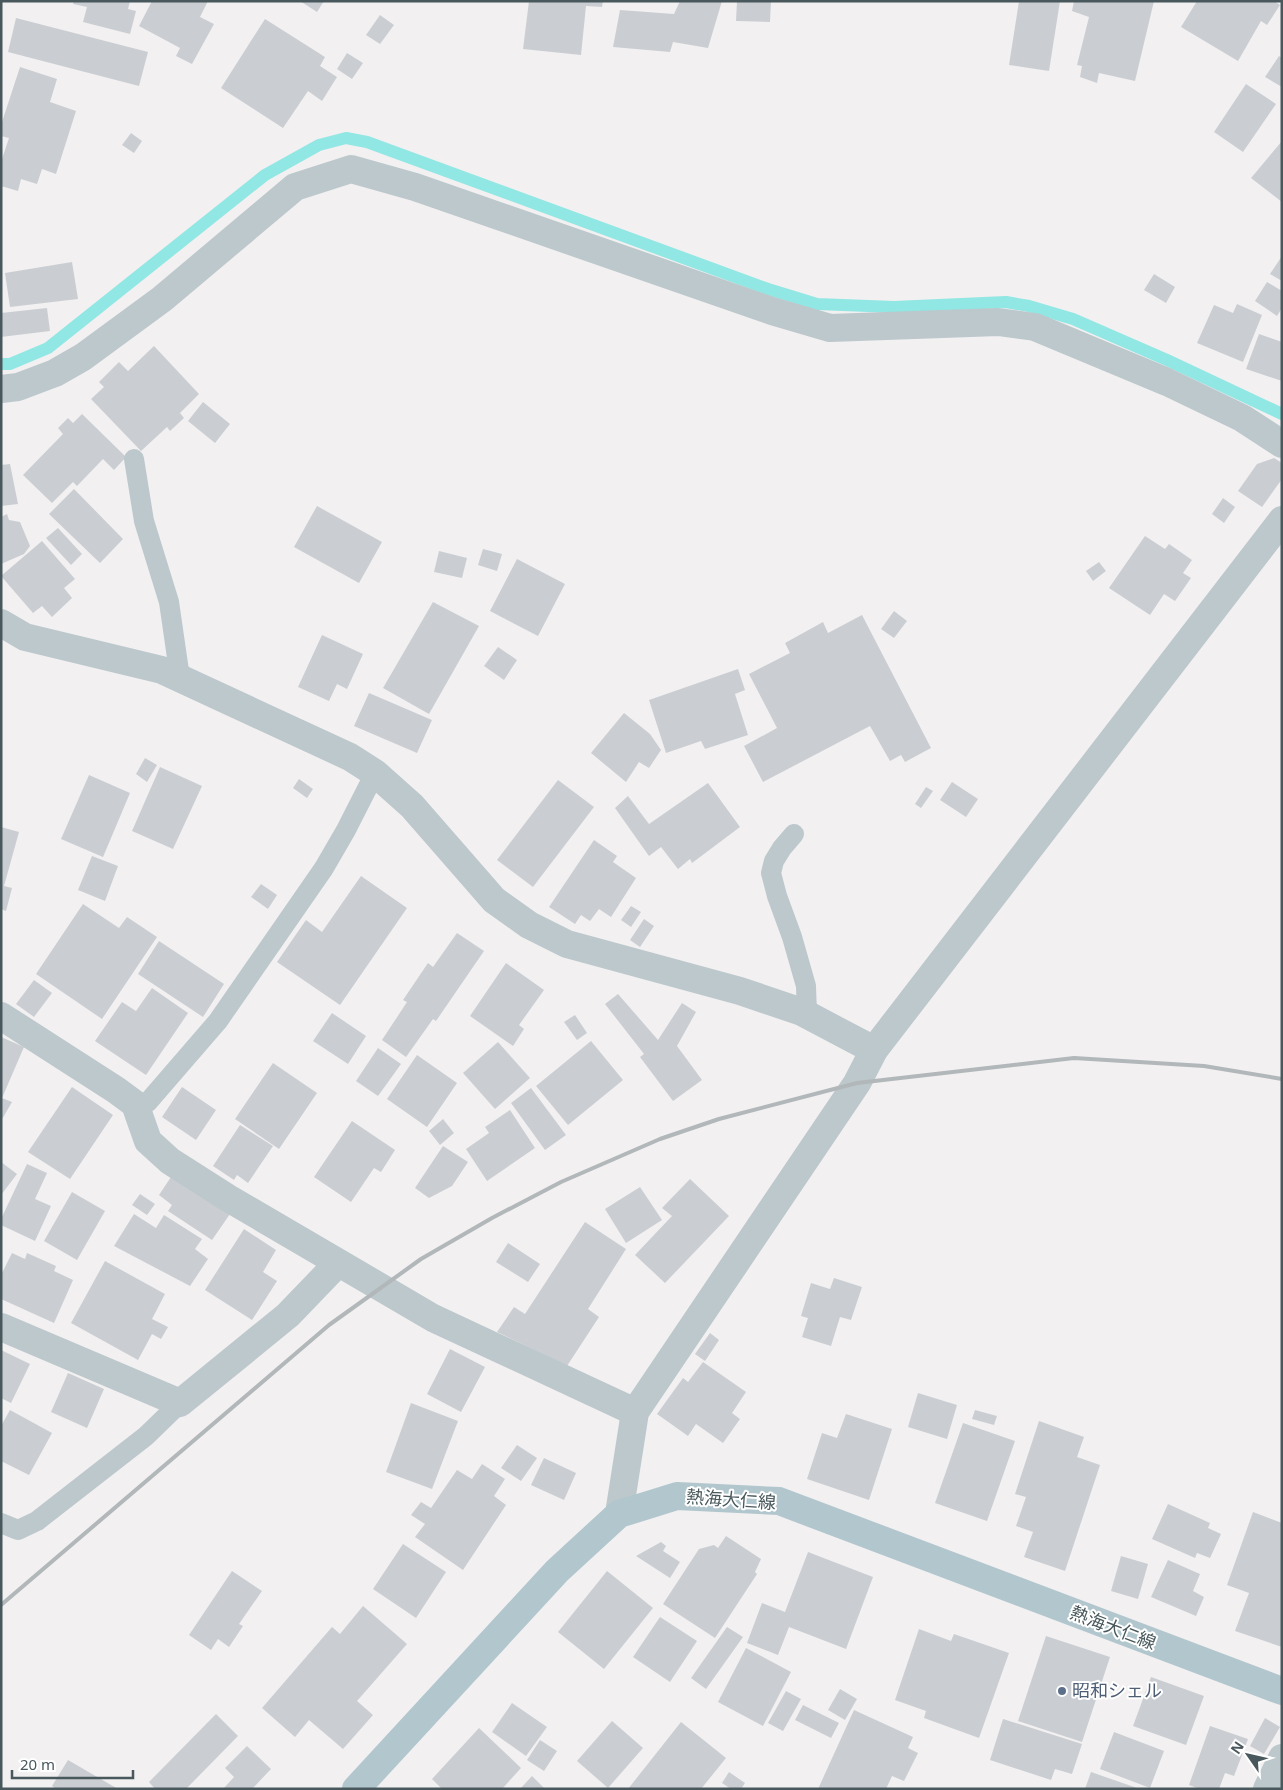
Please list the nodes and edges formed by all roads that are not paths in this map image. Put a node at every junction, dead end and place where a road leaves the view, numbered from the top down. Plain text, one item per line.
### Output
1 (1, 389) edge
2 (1282, 444) edge
3 (134, 459) dead end
4 (1282, 520) edge
5 (1, 623) edge
6 (180, 678) junction
7 (375, 773) junction
8 (794, 834) dead end
9 (806, 1014) junction
10 (1, 1016) edge
11 (874, 1050) junction
12 (137, 1108) junction
13 (338, 1263) junction
14 (1, 1327) edge
15 (180, 1403) junction
16 (636, 1412) junction
17 (618, 1514) junction
18 (1, 1523) edge
19 (1282, 1691) edge
20 (1282, 1758) edge
21 (356, 1789) edge
22 (1267, 1789) edge

1 - 2 street
3 - 6 lane
4 - 11 street
5 - 6 street
6 - 7 street
7 - 9 street
7 - 12 lane
8 - 9 lane
9 - 11 street
10 - 12 street
11 - 16 street
12 - 13 street
13 - 15 street
13 - 16 street
14 - 15 street
15 - 18 lane
16 - 17 street
17 - 19 main road, 熱海大仁線
17 - 21 main road, 熱海大仁線
20 - 22 street

